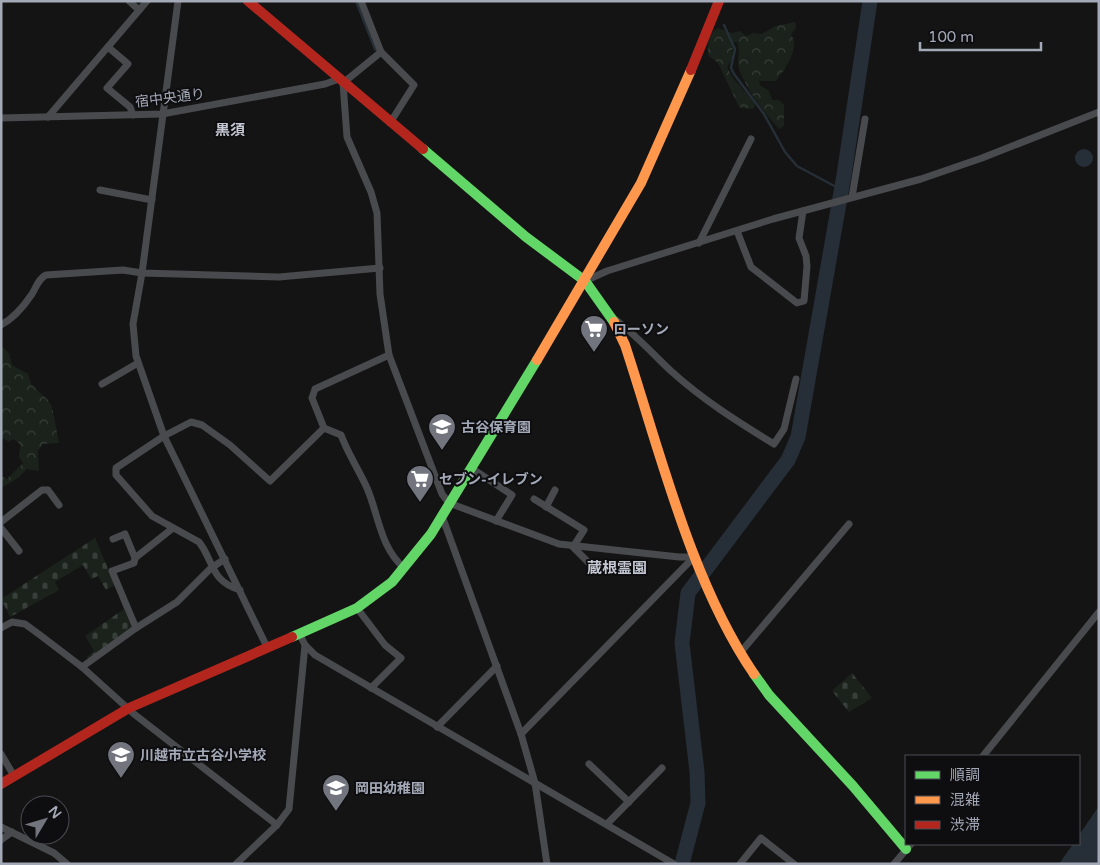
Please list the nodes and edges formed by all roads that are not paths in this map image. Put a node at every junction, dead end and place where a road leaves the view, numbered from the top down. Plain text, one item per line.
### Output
1 (129, 1) edge
2 (147, 1) edge
3 (178, 1) edge
4 (248, 1) edge
5 (361, 1) edge
6 (719, 1) edge
7 (139, 10) junction
8 (108, 47) junction
9 (381, 52) junction
10 (341, 81) junction
11 (1099, 112) edge
12 (162, 114) junction
13 (133, 115) junction
14 (48, 117) junction
15 (1, 118) edge
16 (865, 119) dead end
17 (390, 123) junction
18 (751, 139) dead end
19 (100, 190) dead end
20 (850, 197) junction
21 (152, 200) junction
22 (803, 211) junction
23 (737, 231) junction
24 (699, 243) junction
25 (380, 268) junction
26 (142, 273) junction
27 (585, 281) junction
28 (612, 317) junction
29 (1, 325) edge
30 (389, 355) junction
31 (138, 363) junction
32 (796, 380) dead end
33 (102, 384) dead end
34 (324, 428) junction
35 (164, 436) junction
36 (471, 468) junction
37 (555, 490) dead end
38 (534, 500) dead end
39 (449, 503) junction
40 (59, 505) dead end
41 (546, 506) junction
42 (442, 516) junction
43 (496, 521) junction
44 (1, 522) edge
45 (849, 524) dead end
46 (1, 528) edge
47 (172, 528) junction
48 (113, 538) dead end
49 (573, 547) junction
50 (19, 551) dead end
51 (694, 557) junction
52 (135, 558) junction
53 (225, 560) junction
54 (211, 568) junction
55 (404, 568) junction
56 (594, 568) dead end
57 (240, 590) junction
58 (357, 608) junction
59 (1099, 612) edge
60 (1, 628) edge
61 (136, 628) junction
62 (299, 633) junction
63 (305, 645) junction
64 (267, 647) junction
65 (740, 653) junction
66 (497, 666) junction
67 (82, 667) junction
68 (371, 688) junction
69 (129, 708) junction
70 (437, 727) junction
71 (521, 734) junction
72 (1, 754) edge
73 (984, 755) edge
74 (589, 764) dead end
75 (662, 768) dead end
76 (14, 776) junction
77 (535, 783) junction
78 (1, 784) edge
79 (628, 802) junction
80 (277, 824) junction
81 (607, 824) junction
82 (1, 827) edge
83 (12, 832) junction
84 (1, 840) edge
85 (905, 843) edge
86 (908, 846) edge
87 (67, 864) edge
88 (236, 864) edge
89 (546, 864) edge
90 (674, 864) edge
91 (740, 864) edge
92 (794, 864) edge
93 (894, 864) edge

1 - 7 street
2 - 7 street
3 - 12 street
4 - 10 street
5 - 9 street
6 - 27 street
7 - 8 street
8 - 13 street
8 - 14 street
9 - 10 street
9 - 17 street
10 - 12 street, 宿中央通り
10 - 17 street
10 - 25 street
11 - 20 street
12 - 13 street, 宿中央通り
12 - 21 street
13 - 14 street, 宿中央通り
14 - 15 street, 宿中央通り
16 - 20 street
17 - 27 street
18 - 24 street
19 - 21 street
20 - 22 street
21 - 26 street
22 - 23 street
22 - 23 street
23 - 24 street
24 - 27 street
25 - 26 street
25 - 30 street
26 - 29 street
26 - 31 street
27 - 28 street
27 - 36 street
28 - 32 street
28 - 51 street
30 - 34 street
30 - 39 street
31 - 33 street
31 - 35 street
34 - 35 street
34 - 55 street
35 - 47 street
35 - 53 street
36 - 39 street
36 - 43 street
37 - 41 street
38 - 41 street
39 - 42 street
39 - 43 street
40 - 44 street
41 - 49 street
42 - 55 street
42 - 66 street
43 - 49 street
45 - 65 street
46 - 50 street
47 - 52 street
47 - 54 street
48 - 52 street
49 - 51 street
49 - 56 street
51 - 65 street
51 - 71 street
52 - 61 street
53 - 54 street
53 - 57 street
54 - 57 street
54 - 61 street
55 - 58 street
57 - 64 street
58 - 62 street
58 - 68 street
59 - 73 street
60 - 67 street
61 - 67 street
62 - 63 street
62 - 64 street
63 - 68 street
63 - 80 street
64 - 69 street
65 - 85 street
66 - 70 street
66 - 71 street
67 - 69 street
68 - 70 street
69 - 76 street
69 - 80 street
70 - 77 street
71 - 77 street
72 - 76 street
74 - 79 street
75 - 79 street
76 - 78 street
77 - 81 street
77 - 89 street
79 - 81 street
80 - 88 street
81 - 90 street
82 - 83 street
83 - 84 street
83 - 87 street
86 - 93 street
91 - 92 street

